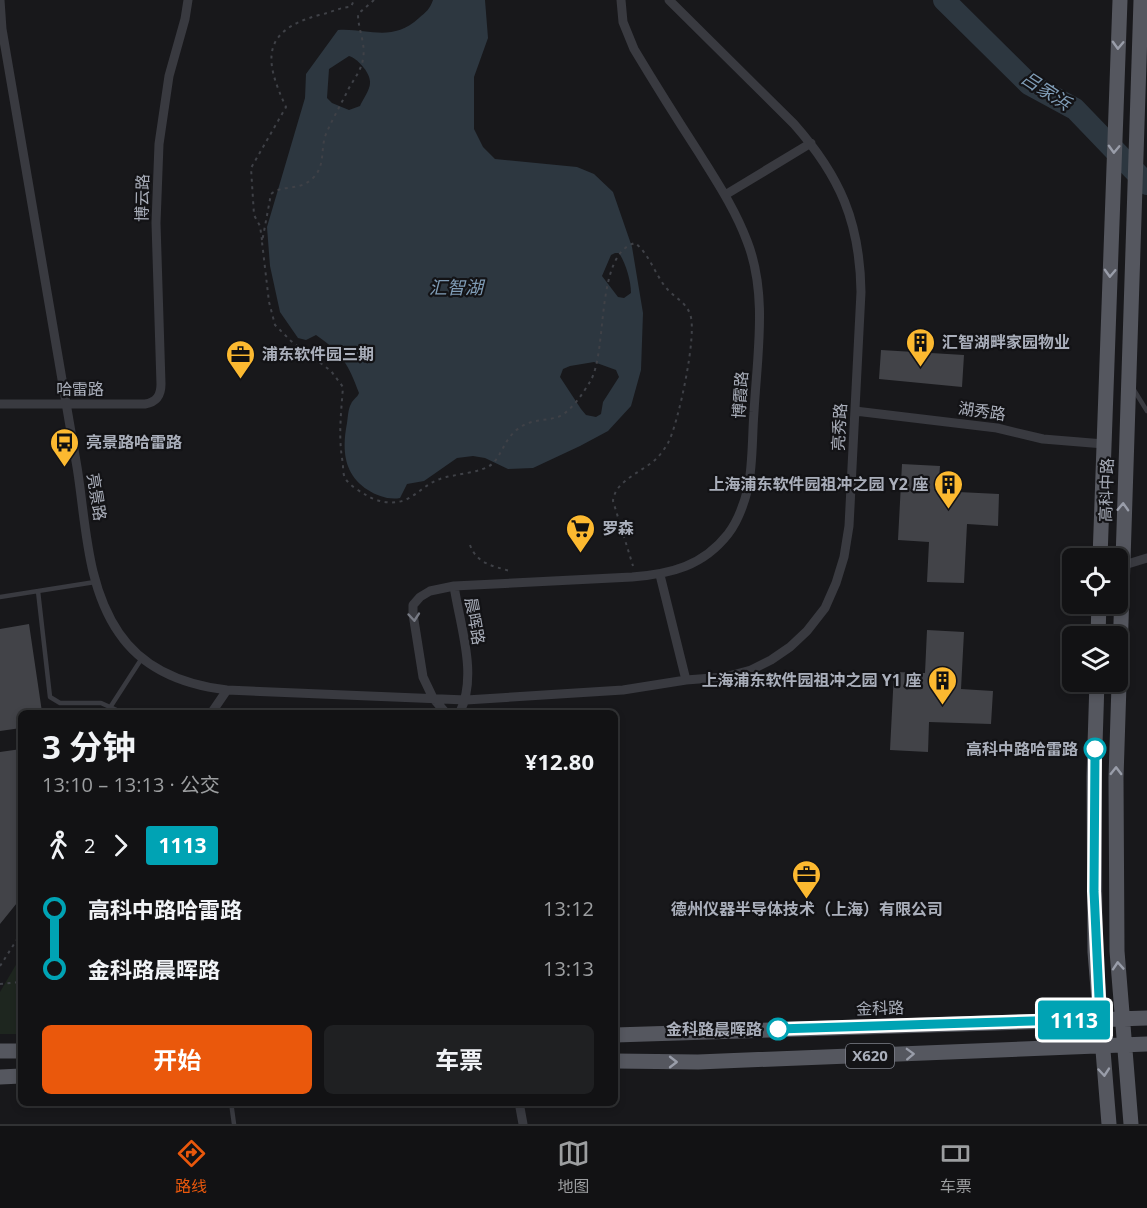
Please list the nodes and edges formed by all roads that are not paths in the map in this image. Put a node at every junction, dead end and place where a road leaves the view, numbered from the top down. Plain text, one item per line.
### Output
1 (0, 0) edge
2 (188, 0) edge
3 (621, 0) edge
4 (669, 0) edge
5 (1120, 0) edge
6 (1141, 0) edge
7 (811, 143) junction
8 (725, 195) junction
9 (1128, 381) junction
10 (158, 398) joint
11 (0, 404) edge
12 (65, 404) junction
13 (855, 411) junction
14 (1147, 411) edge
15 (1104, 444) junction
16 (1100, 548) edge
17 (1120, 548) edge
18 (1147, 558) edge
19 (1128, 563) edge
20 (660, 575) junction
21 (96, 581) junction
22 (454, 586) junction
23 (38, 591) junction
24 (0, 597) edge
25 (1118, 614) edge
26 (142, 658) junction
27 (686, 680) junction
28 (227, 690) junction
29 (1097, 692) edge
30 (433, 698) junction
31 (466, 700) junction
32 (111, 706) junction
33 (118, 710) edge
34 (213, 710) edge
35 (443, 710) edge
36 (461, 710) edge
37 (1147, 1018) edge
38 (1100, 1019) junction
39 (1122, 1019) junction
40 (618, 1035) edge
41 (1147, 1044) edge
42 (1124, 1045) junction
43 (1102, 1046) junction
44 (0, 1051) edge
45 (18, 1051) edge
46 (618, 1061) edge
47 (18, 1076) edge
48 (0, 1077) edge
49 (232, 1106) edge
50 (520, 1106) edge
51 (234, 1124) edge
52 (523, 1124) edge
53 (1109, 1124) edge
54 (1131, 1124) edge

1 - 12 street, 亮景路
2 - 10 street, 博云路
3 - 8 street, 博霞路
4 - 7 street, 亮秀路
5 -> 15 main road, 高科中路
6 - 9 main road, 高科中路
7 - 8 street
7 - 13 street, 亮秀路
8 - 20 street, 博霞路
9 - 14 lane
17 -> 9 main road, 高科中路
10 - 12 street, 哈雷路
11 - 12 street, 哈雷路
12 - 21 street, 亮景路
13 - 15 street, 湖秀路
13 - 27 street, 亮秀路
15 - 16 main road, 高科中路
18 - 19 street
20 - 22 street, 博霞路
20 - 27 street
21 - 23 lane
21 - 26 street, 亮景路
22 -> 30 street, 晨晖路
22 - 31 street, 晨晖路
23 - 24 lane
23 - 32 lane
39 -> 25 main road, 高科中路
26 - 28 street, 亮景路
26 - 32 lane
27 - 31 street, 亮秀路
28 - 30 street, 亮景路
28 - 34 street
29 - 38 main road
30 - 31 street, 亮景路
30 - 35 street, 晨晖路
31 - 36 street, 晨晖路
32 - 33 lane
37 - 39 main road, 金科路 / X620
38 - 39 main road, 金科路 / X620
38 - 40 main road, 金科路 / X620
38 - 43 main road
39 - 42 main road, 高科中路
41 - 42 main road, X620
42 - 43 main road, X620
42 - 54 main road, 高科中路
46 -> 43 main road, X620
43 -> 53 main road
44 - 45 main road
47 - 48 main road
49 - 51 lane
50 - 52 street

